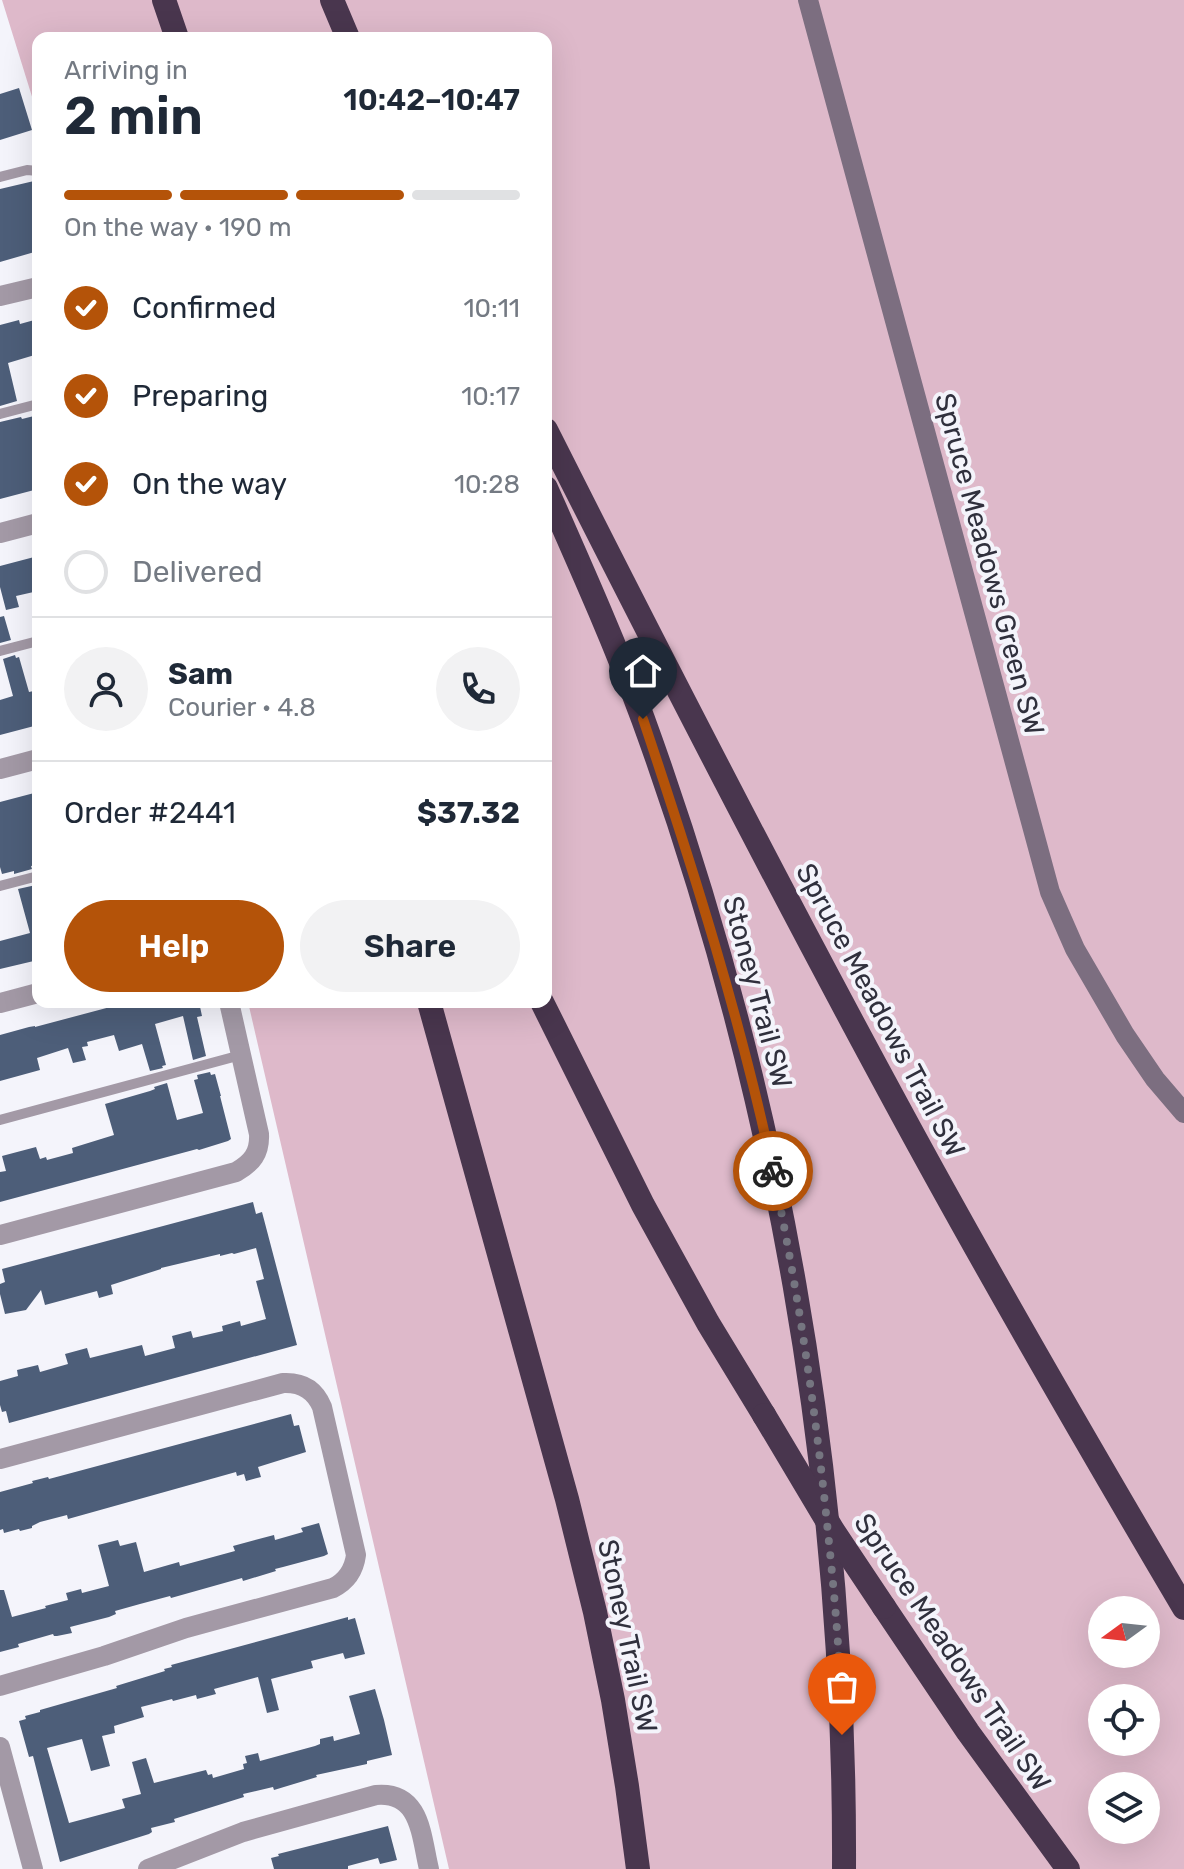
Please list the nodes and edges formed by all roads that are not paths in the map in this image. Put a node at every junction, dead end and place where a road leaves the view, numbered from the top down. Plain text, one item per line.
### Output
1 (164, 0) edge
2 (332, 0) edge
3 (808, 0) edge
4 (173, 32) edge
5 (345, 32) edge
6 (32, 170) edge
7 (0, 177) edge
8 (32, 288) edge
9 (0, 296) edge
10 (32, 406) edge
11 (0, 414) edge
12 (552, 442) edge
13 (552, 502) edge
14 (32, 525) edge
15 (0, 533) edge
16 (32, 643) edge
17 (0, 651) edge
18 (32, 761) edge
19 (0, 769) edge
20 (32, 878) edge
21 (0, 886) edge
22 (32, 995) edge
23 (0, 1003) edge
24 (230, 1008) edge
25 (431, 1008) edge
26 (545, 1008) edge
27 (241, 1055) junction
28 (1184, 1113) edge
29 (0, 1120) edge
30 (0, 1235) edge
31 (0, 1459) edge
32 (1184, 1608) edge
33 (0, 1686) edge
34 (0, 1747) edge
35 (8, 1798) edge
36 (33, 1869) edge
37 (148, 1869) edge
38 (429, 1869) edge
39 (638, 1869) edge
40 (844, 1869) edge
41 (1068, 1869) edge

1 - 4 highway
2 - 5 highway
3 - 28 street, Spruce Meadows Green SW
6 - 7 lane
8 - 9 street
10 - 11 lane
12 - 32 highway, Spruce Meadows Trail SW
13 - 40 highway, Stoney Trail SW
14 - 15 street
16 - 17 lane
18 - 19 street
20 - 21 lane
22 - 23 street
24 - 27 street
25 - 39 highway, Stoney Trail SW
26 - 41 highway, Spruce Meadows Trail SW, bridge
27 - 29 lane
27 - 30 street
31 - 33 street
34 - 35 street
35 - 36 street
37 - 38 street

